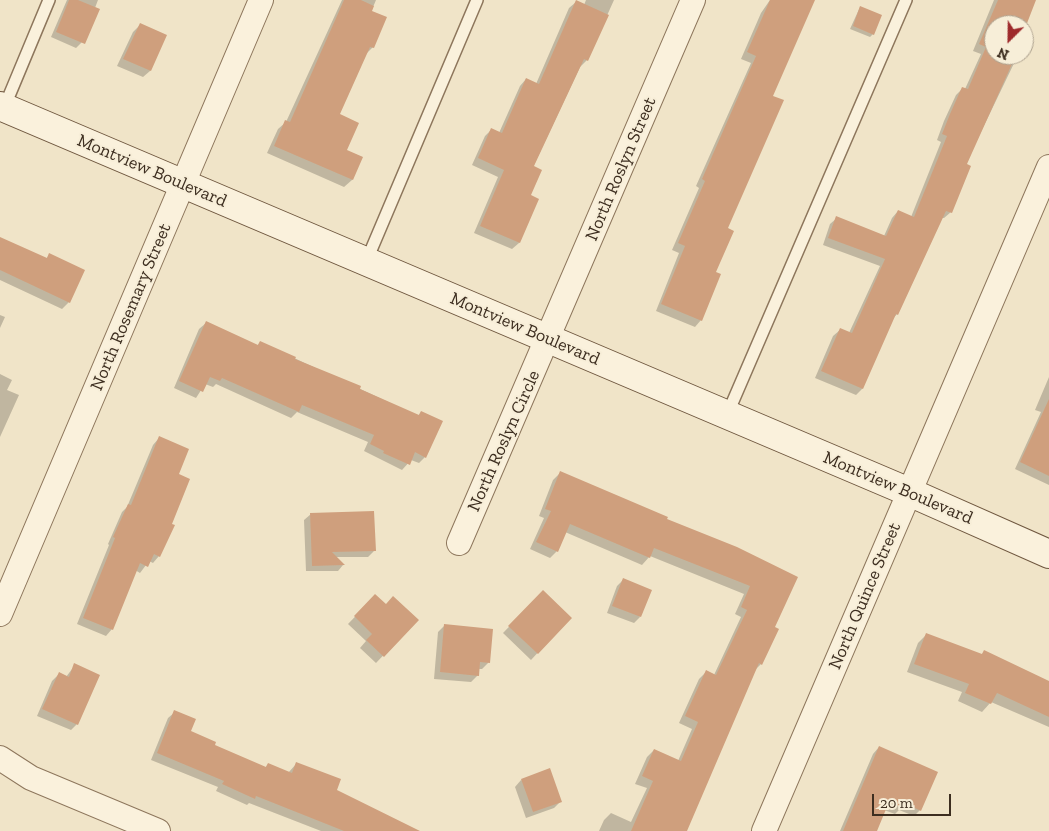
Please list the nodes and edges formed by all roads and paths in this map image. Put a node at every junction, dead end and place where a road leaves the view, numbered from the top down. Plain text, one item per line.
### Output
1 (49, 0) edge
2 (261, 0) edge
3 (477, 0) edge
4 (693, 0) edge
5 (906, 0) edge
6 (2, 107) edge
7 (1049, 167) edge
8 (183, 184) junction
9 (366, 262) junction
10 (549, 339) junction
11 (727, 415) junction
12 (910, 492) junction
13 (459, 543) dead end
14 (1049, 554) edge
15 (0, 614) edge
16 (0, 758) edge
17 (158, 831) edge
18 (764, 831) edge

1 - 6 lane
2 - 8 street, North Rosemary Street
3 - 9 lane
4 - 10 street, North Roslyn Street
5 - 11 lane
6 - 8 main road, Montview Boulevard
7 - 12 street, North Quince Street
8 - 9 main road, Montview Boulevard
8 - 15 street, North Rosemary Street
9 - 10 main road, Montview Boulevard
10 - 11 main road, Montview Boulevard
10 - 13 street, North Roslyn Circle
11 - 12 main road, Montview Boulevard
12 - 14 main road, Montview Boulevard
12 - 18 street, North Quince Street
16 - 17 street

